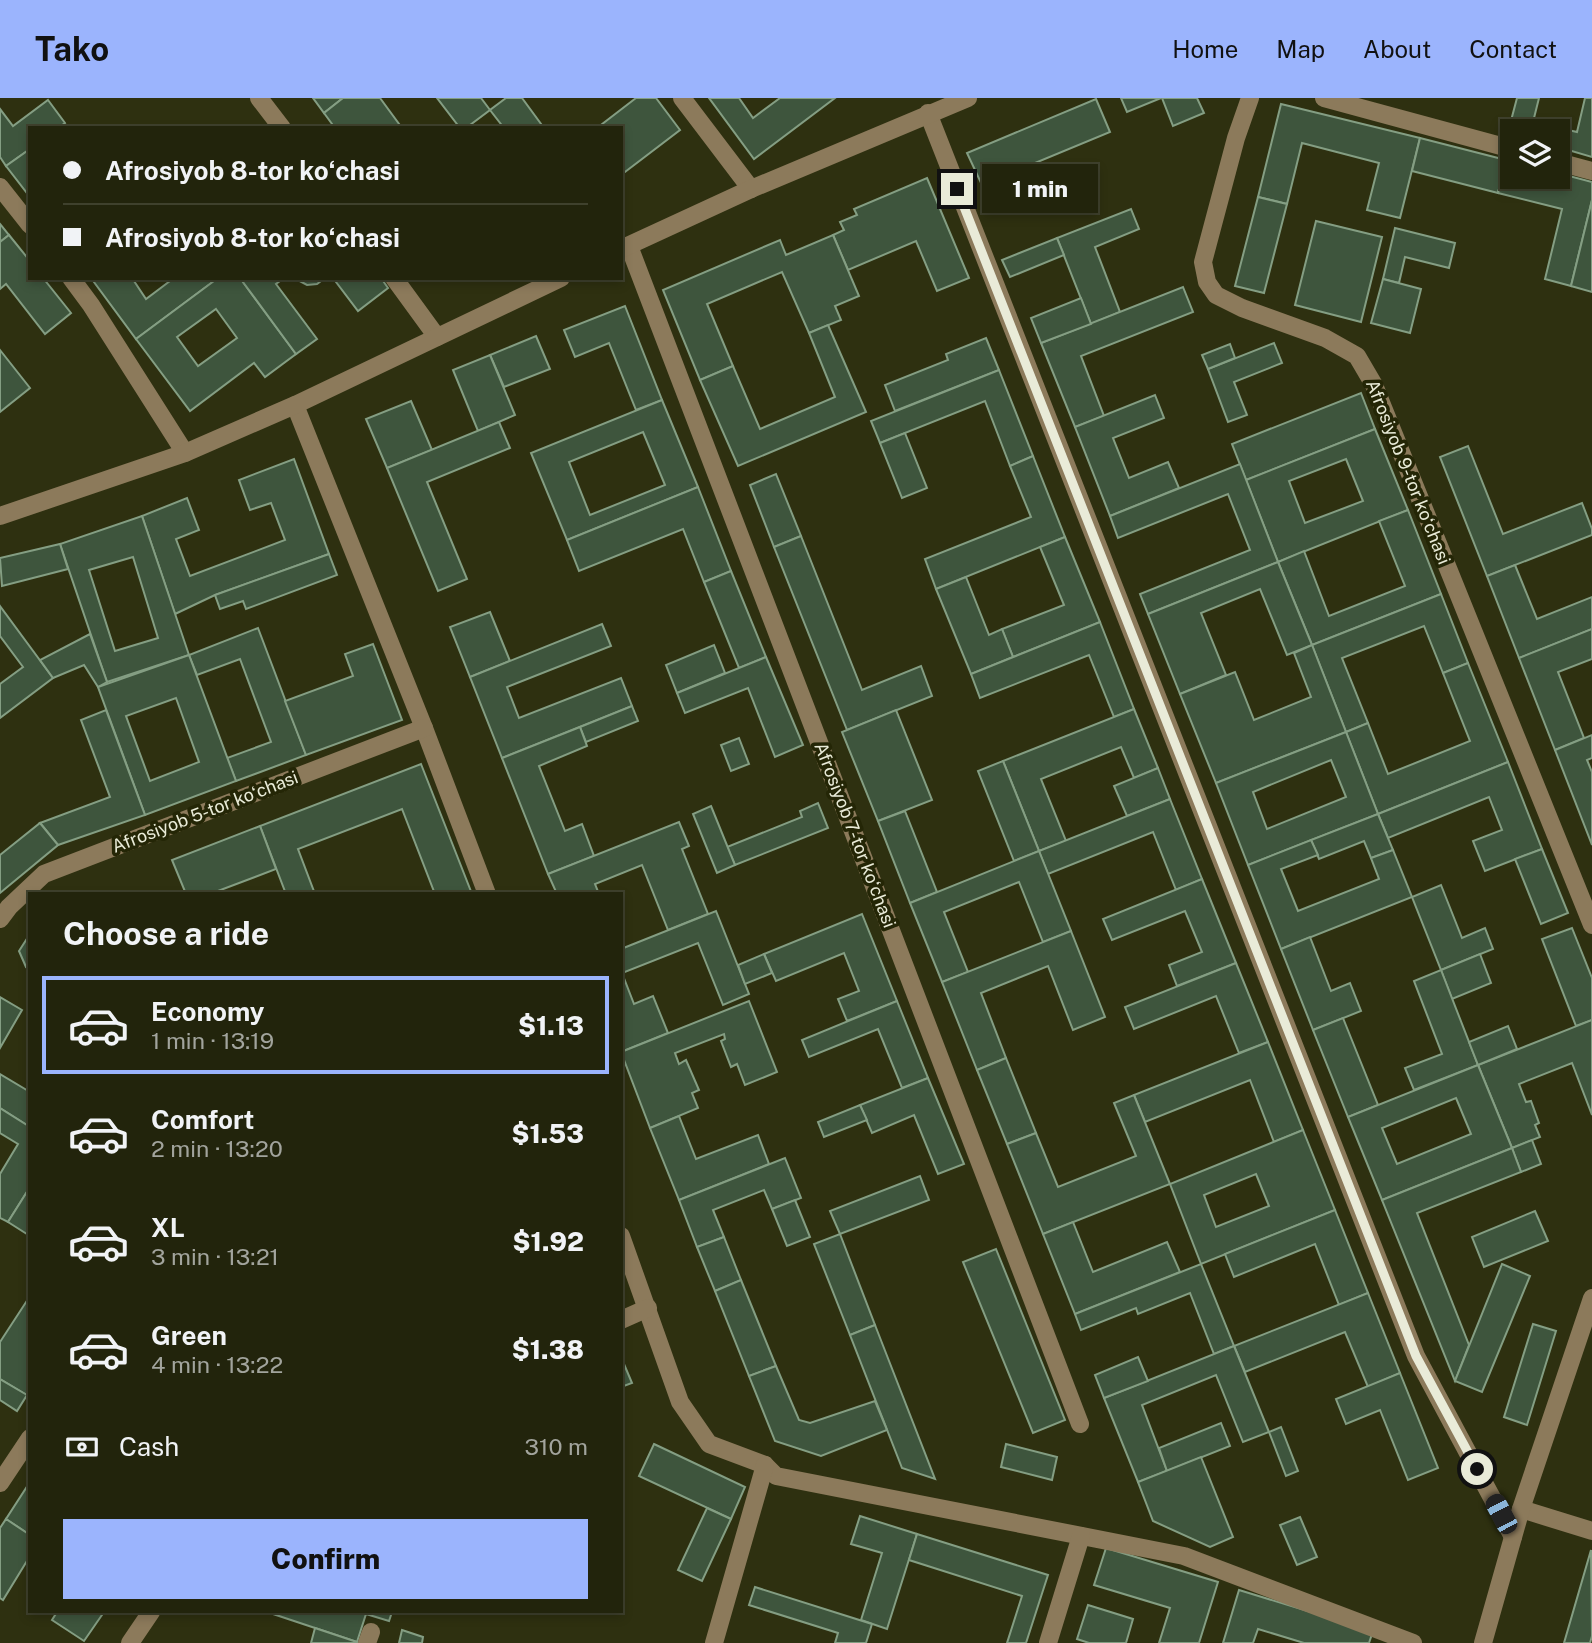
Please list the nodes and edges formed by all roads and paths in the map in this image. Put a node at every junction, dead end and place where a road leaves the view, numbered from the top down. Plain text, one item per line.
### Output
1 (260, 98) edge
2 (682, 98) edge
3 (968, 98) edge
4 (1250, 98) edge
5 (1324, 98) edge
6 (928, 113) junction
7 (281, 126) edge
8 (1500, 146) edge
9 (1570, 165) edge
10 (1592, 171) edge
11 (0, 187) edge
12 (751, 189) junction
13 (28, 222) edge
14 (625, 248) edge
15 (73, 280) edge
16 (395, 280) edge
17 (557, 280) edge
18 (438, 337) junction
19 (295, 405) junction
20 (186, 453) junction
21 (0, 516) edge
22 (424, 728) junction
23 (486, 892) edge
24 (0, 919) edge
25 (1592, 925) edge
26 (623, 1241) edge
27 (1592, 1298) edge
28 (648, 1308) junction
29 (623, 1319) edge
30 (1080, 1424) dead end
31 (28, 1441) edge
32 (765, 1465) junction
33 (0, 1483) edge
34 (1521, 1509) junction
35 (1592, 1531) edge
36 (1081, 1536) junction
37 (1513, 1537) junction
38 (149, 1613) edge
39 (130, 1643) edge
40 (714, 1643) edge
41 (1048, 1643) edge
42 (1413, 1643) edge
43 (1483, 1643) edge

1 - 7 street
2 - 12 street
3 - 6 street
4 - 25 street, Afrosiyob 9-tor koʻchasi
5 - 8 street
6 - 12 street
6 - 37 street
9 - 10 street
11 - 13 street
12 - 14 street
14 - 30 street, Afrosiyob 7-tor koʻchasi
15 - 20 street
16 - 18 street
17 - 18 street
18 - 19 street
19 - 20 street
19 - 22 street
20 - 21 street
22 - 23 street
22 - 24 street, Afrosiyob 5-tor koʻchasi
26 - 28 street
27 - 34 street
28 - 29 street
28 - 32 street
31 - 33 street
32 - 36 street
32 - 40 street
34 - 35 street
34 - 37 street
36 - 41 street
36 - 42 street
37 - 43 street
38 - 39 street

